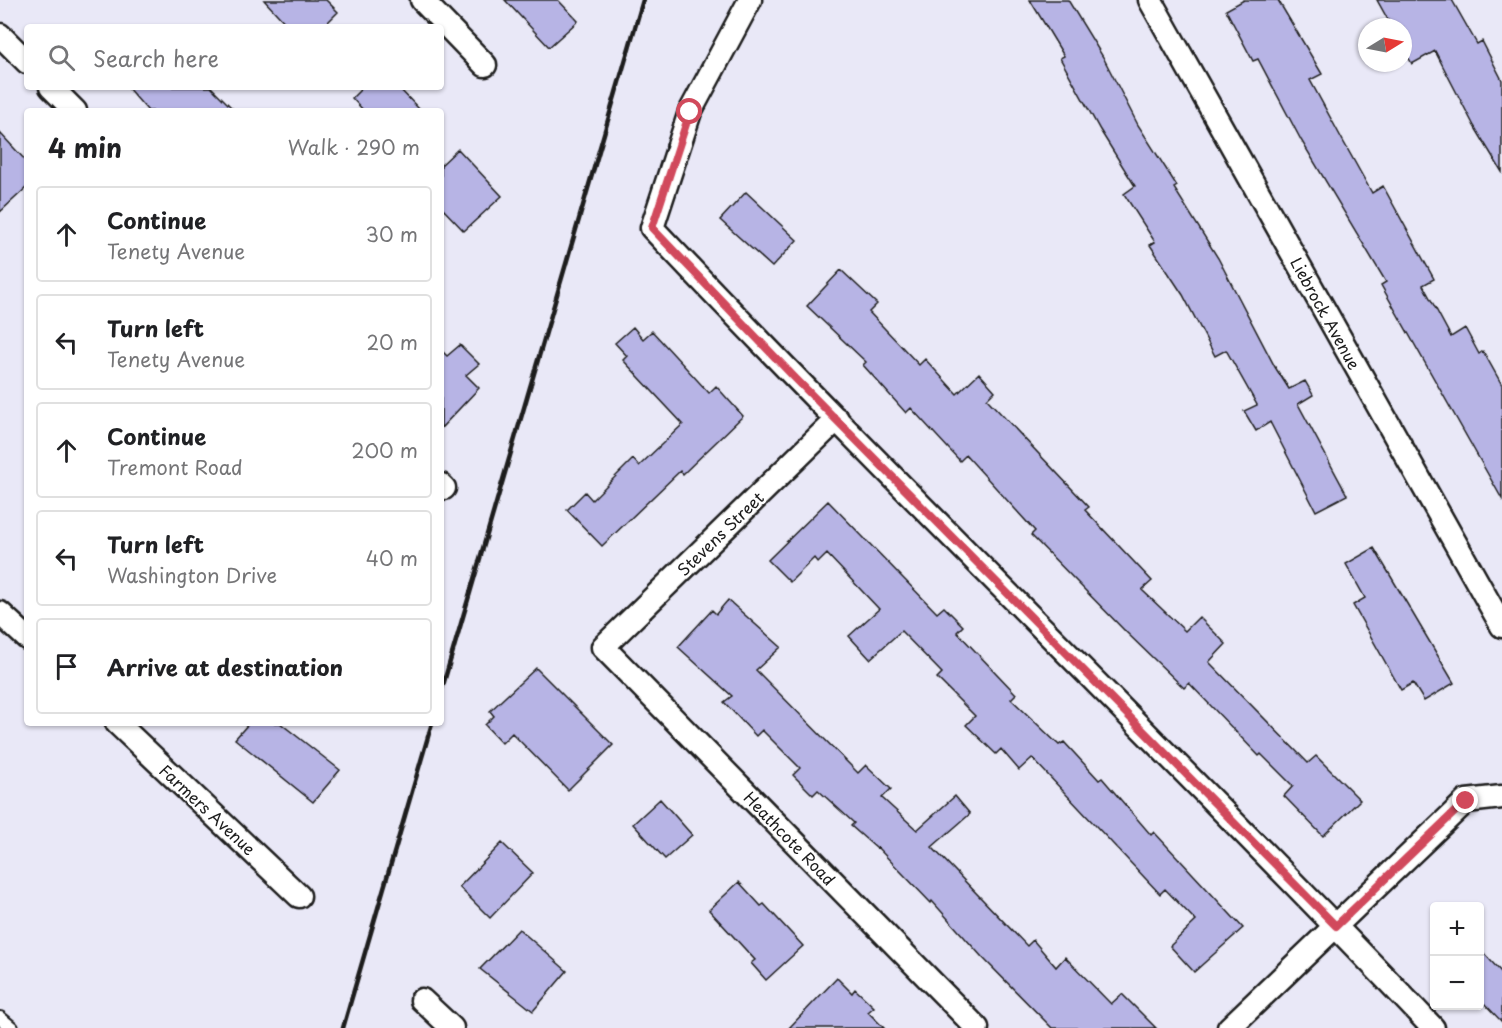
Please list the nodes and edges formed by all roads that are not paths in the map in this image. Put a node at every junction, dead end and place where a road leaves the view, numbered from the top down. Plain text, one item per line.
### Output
1 (422, 0) edge
2 (750, 0) edge
3 (1150, 0) edge
4 (0, 35) edge
5 (24, 59) edge
6 (485, 65) dead end
7 (54, 90) edge
8 (72, 108) edge
9 (837, 418) junction
10 (0, 613) edge
11 (1502, 626) edge
12 (24, 635) edge
13 (603, 647) joint
14 (120, 726) edge
15 (1502, 797) edge
16 (299, 896) dead end
17 (1336, 926) junction
18 (422, 1000) dead end
19 (0, 1018) edge
20 (12, 1028) edge
21 (452, 1028) edge
22 (977, 1028) edge
23 (1229, 1028) edge
24 (1433, 1028) edge

1 - 6 street
2 - 9 street
3 - 11 street, Liebrock Avenue
4 - 5 street
7 - 8 street
9 - 13 street, Stevens Street
9 - 17 street
10 - 12 street
13 - 22 street, Heathcote Road
14 - 16 street, Farmers Avenue
15 - 17 street
17 - 23 street
17 - 24 street
18 - 21 street
19 - 20 lane

